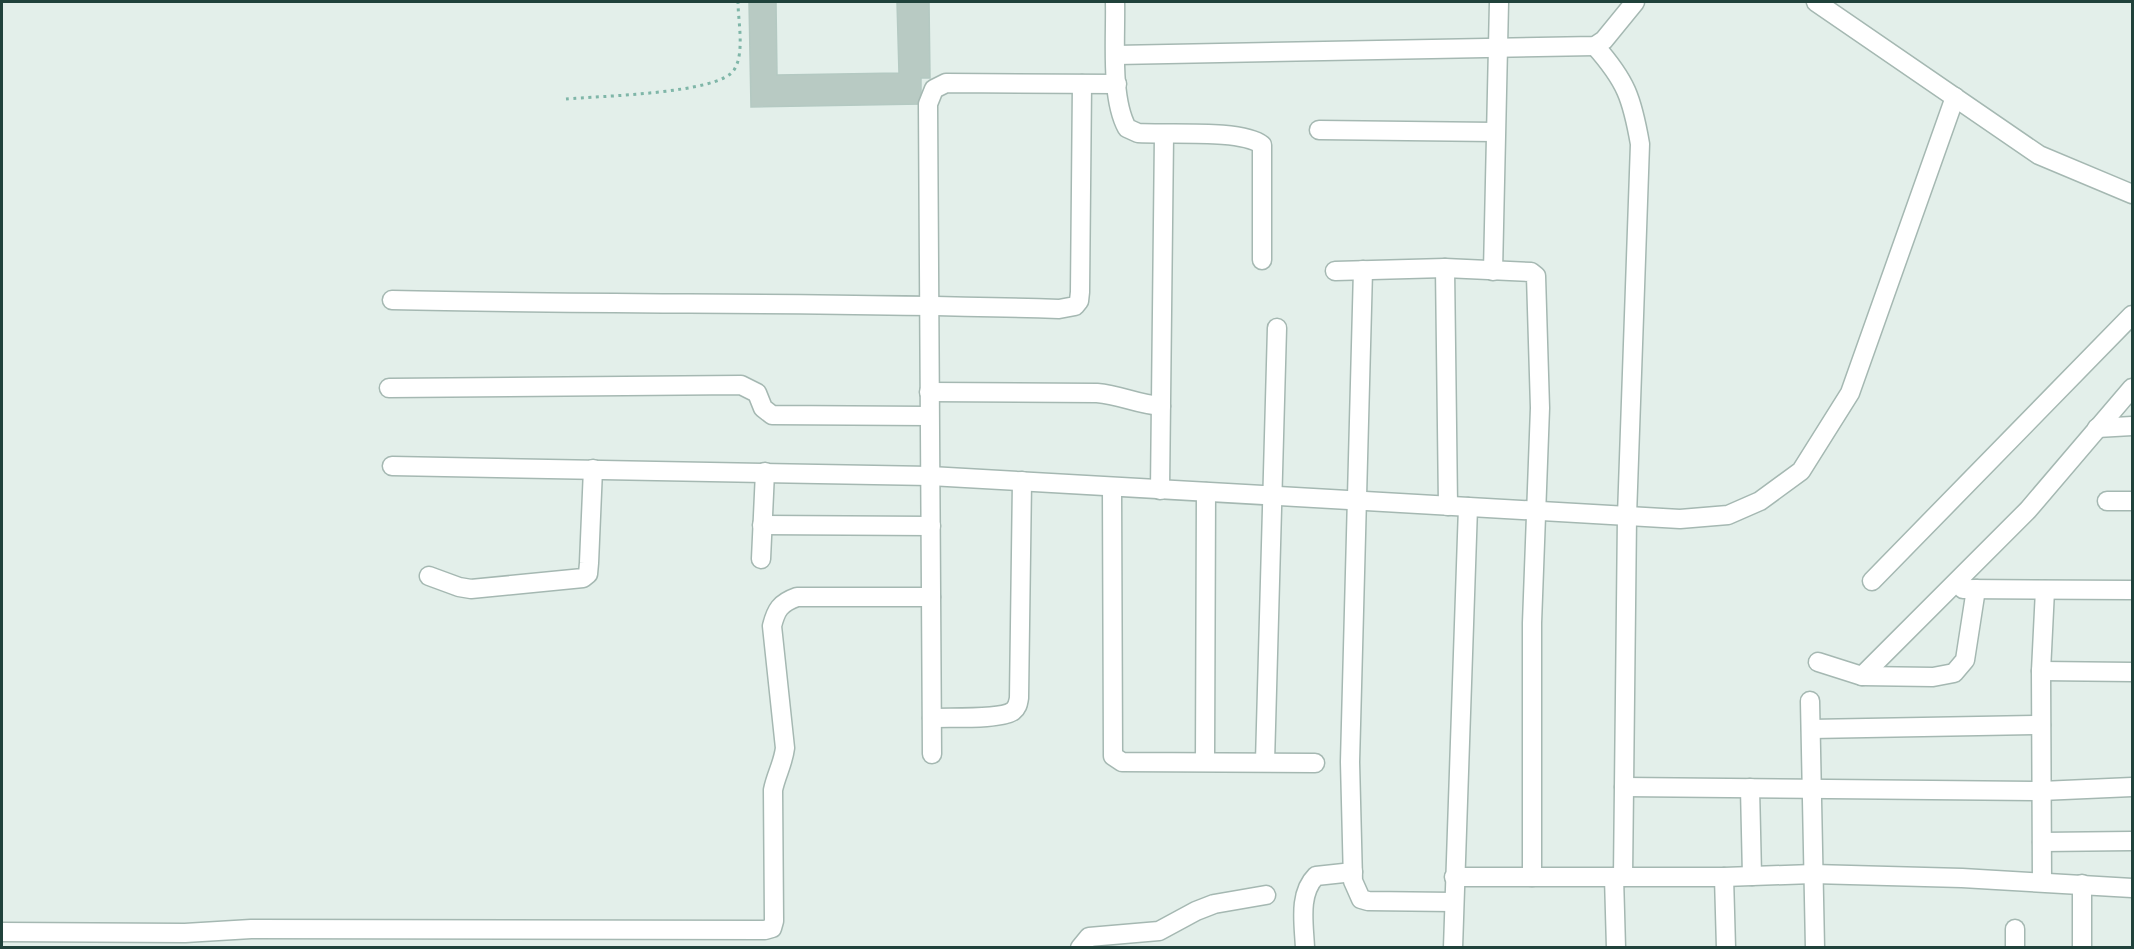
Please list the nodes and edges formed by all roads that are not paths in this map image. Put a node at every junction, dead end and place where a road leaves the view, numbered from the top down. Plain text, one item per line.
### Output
1 (1115, 2) edge
2 (1499, 2) edge
3 (1635, 2) edge
4 (1816, 2) edge
5 (1595, 46) junction
6 (1498, 49) junction
7 (1116, 55) junction
8 (1082, 84) junction
9 (1117, 84) junction
10 (1955, 97) junction
11 (1319, 130) dead end
12 (1495, 132) junction
13 (1164, 135) junction
14 (2133, 194) edge
15 (1262, 260) dead end
16 (1445, 268) junction
17 (1363, 270) junction
18 (1335, 271) dead end
19 (1493, 271) junction
20 (392, 300) dead end
21 (928, 305) junction
22 (2133, 315) edge
23 (1277, 328) dead end
24 (389, 388) dead end
25 (2133, 388) edge
26 (929, 392) junction
27 (1161, 406) junction
28 (929, 416) junction
29 (2133, 426) edge
30 (2097, 428) junction
31 (392, 466) dead end
32 (593, 469) junction
33 (765, 472) junction
34 (930, 476) junction
35 (1022, 482) junction
36 (1112, 487) junction
37 (1160, 490) junction
38 (1206, 492) junction
39 (1272, 497) junction
40 (1356, 501) junction
41 (2107, 501) dead end
42 (2133, 501) edge
43 (1448, 506) junction
44 (1468, 507) junction
45 (1536, 510) junction
46 (1627, 516) junction
47 (762, 525) junction
48 (931, 526) junction
49 (761, 559) dead end
50 (429, 576) dead end
51 (1872, 581) dead end
52 (1976, 589) junction
53 (1950, 590) junction
54 (2044, 590) junction
55 (2133, 590) edge
56 (931, 597) junction
57 (1818, 662) dead end
58 (2041, 671) junction
59 (2133, 672) edge
60 (1862, 676) junction
61 (1810, 701) dead end
62 (932, 718) junction
63 (2041, 725) junction
64 (1811, 729) junction
65 (932, 754) dead end
66 (1205, 761) junction
67 (1265, 762) junction
68 (1315, 763) dead end
69 (1624, 787) junction
70 (2133, 787) edge
71 (1750, 788) junction
72 (1812, 789) junction
73 (2041, 791) junction
74 (2133, 841) edge
75 (2042, 842) junction
76 (1353, 872) junction
77 (1813, 874) junction
78 (1752, 876) junction
79 (1454, 877) junction
80 (1532, 877) junction
81 (1618, 877) junction
82 (1724, 878) junction
83 (2042, 882) junction
84 (2082, 884) junction
85 (2133, 888) edge
86 (1266, 895) dead end
87 (1453, 902) junction
88 (2015, 929) dead end
89 (2, 932) edge
90 (574, 939) edge
91 (186, 940) edge
92 (1080, 948) edge
93 (1305, 948) edge
94 (1453, 948) edge
95 (1616, 948) edge
96 (1726, 948) edge
97 (1815, 948) edge
98 (2015, 948) edge
99 (2082, 948) edge

1 - 7 street
2 - 6 street
3 - 5 street
4 - 10 street
5 - 6 street
5 - 46 street
6 - 7 street
6 - 12 street
7 - 9 street
8 - 9 street
8 - 21 street
8 - 21 street
9 - 13 street
10 - 14 street
10 - 46 street
11 - 12 street
12 - 19 street
13 - 15 street
13 - 27 street
16 - 17 street
16 - 19 street
16 - 43 street
17 - 18 street
17 - 40 street
19 - 45 street
20 - 21 street
21 - 26 street
22 - 51 street
23 - 39 street
24 - 28 street
25 - 30 street
26 - 27 street
26 - 28 street
27 - 37 street
28 - 34 street
29 - 30 street
30 - 53 street
31 - 32 street
32 - 33 street
32 - 50 street
33 - 34 street
33 - 47 street
34 - 35 street
34 - 48 street
35 - 36 street
35 - 62 street
36 - 37 street
36 - 66 street
37 - 38 street
38 - 39 street
38 - 66 street
39 - 40 street
39 - 67 street
40 - 43 street
40 - 76 street
41 - 42 street
43 - 44 street
44 - 45 street
44 - 79 street
45 - 46 street
45 - 80 street
46 - 69 street
47 - 48 street
47 - 49 street
48 - 56 street
52 - 53 street
52 - 54 street
52 - 60 street
53 - 60 street
54 - 55 street
54 - 58 street
56 - 62 street
56 - 90 street
57 - 60 street
58 - 59 street
58 - 63 street
61 - 64 street
62 - 65 street
63 - 64 street
63 - 73 street
64 - 72 street
66 - 67 street
67 - 68 street
69 - 71 street
69 - 81 street
70 - 73 street
71 - 72 street
71 - 78 street
72 - 73 street
72 - 77 street
73 - 75 street
74 - 75 street
75 - 83 street
76 - 87 street
76 - 93 street
77 - 78 street
77 - 83 street
77 - 97 street
78 - 82 street
79 - 80 street
79 - 87 street
80 - 81 street
81 - 82 street
81 - 95 street
82 - 96 street
83 - 84 street
84 - 85 street
84 - 99 street
86 - 92 street
87 - 94 street
88 - 98 street
89 - 91 street
90 - 91 street

